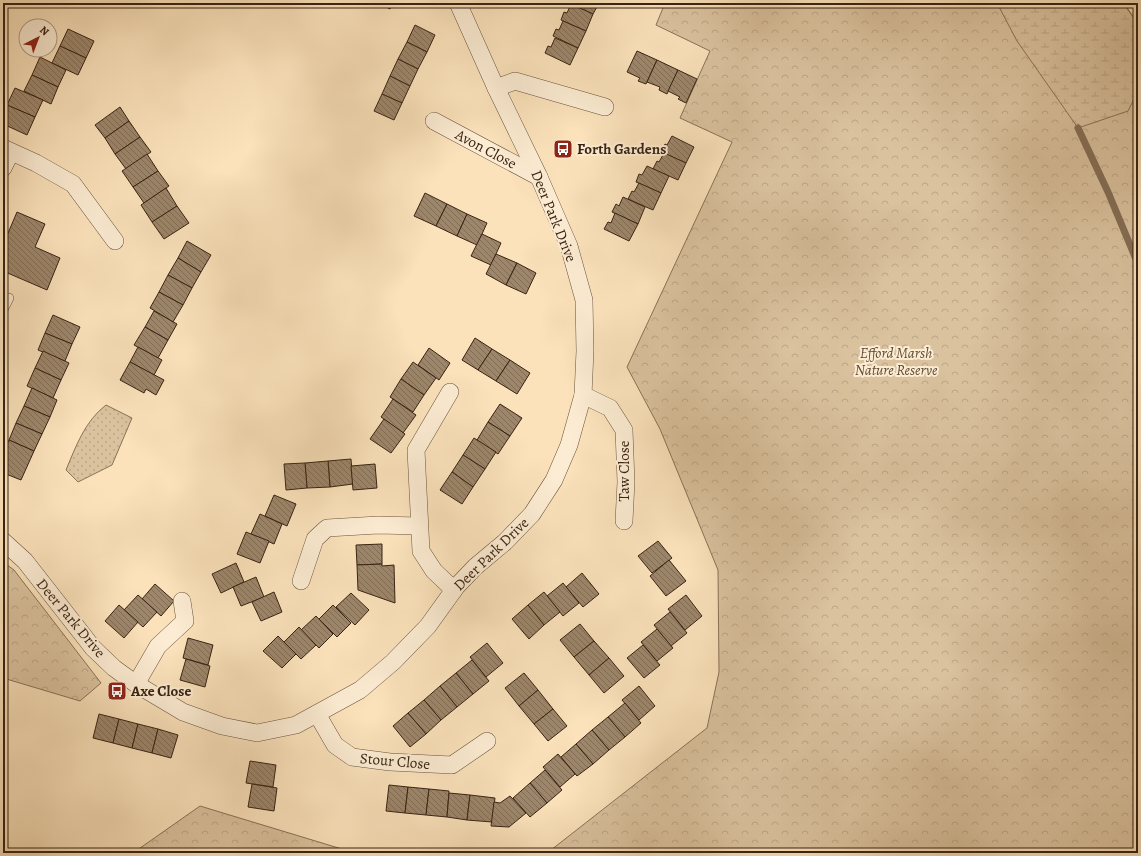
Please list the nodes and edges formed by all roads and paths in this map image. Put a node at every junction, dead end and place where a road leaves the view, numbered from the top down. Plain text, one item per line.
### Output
1 (458, 3) edge
2 (496, 88) junction
3 (604, 107) dead end
4 (434, 121) dead end
5 (7, 150) edge
6 (3, 168) edge
7 (539, 178) junction
8 (115, 241) dead end
9 (9, 298) dead end
10 (3, 310) edge
11 (450, 392) dead end
12 (583, 395) junction
13 (624, 521) dead end
14 (419, 526) junction
15 (3, 541) edge
16 (301, 581) dead end
17 (454, 590) junction
18 (182, 601) dead end
19 (136, 684) junction
20 (317, 714) junction
21 (487, 741) dead end

1 - 2 street, Deer Park Drive
2 - 3 street
2 - 7 street, Deer Park Drive
4 - 7 street, Avon Close
5 - 6 street
5 - 8 street
7 - 12 street, Deer Park Drive
9 - 10 lane
11 - 14 street
12 - 13 street, Taw Close
12 - 17 street, Deer Park Drive
14 - 16 street
14 - 17 street
15 - 19 street, Deer Park Drive
17 - 20 street, Deer Park Drive
18 - 19 street
19 - 20 street, Deer Park Drive
20 - 21 street, Stour Close

